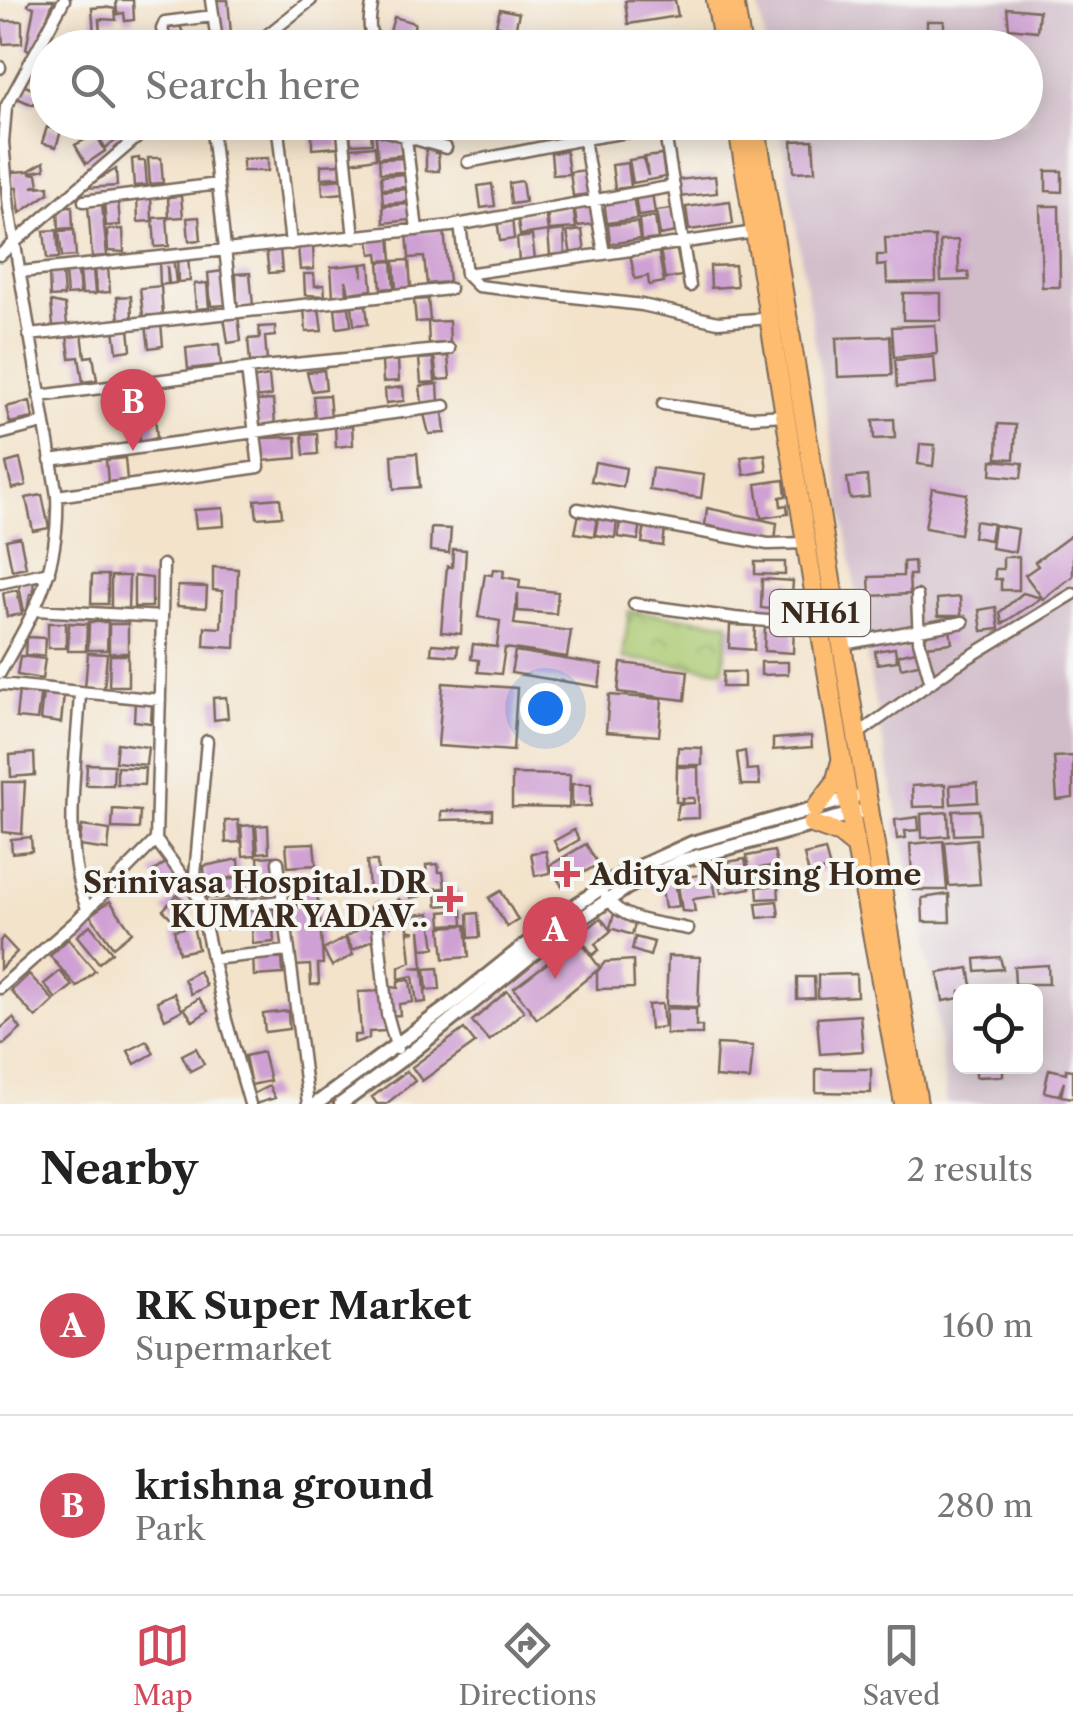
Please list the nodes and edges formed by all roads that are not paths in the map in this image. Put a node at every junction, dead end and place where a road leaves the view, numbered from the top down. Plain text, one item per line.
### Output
1 (64, 0) edge
2 (212, 0) edge
3 (312, 0) edge
4 (373, 0) edge
5 (716, 0) edge
6 (734, 0) edge
7 (214, 16) junction
8 (48, 30) edge
9 (162, 30) edge
10 (216, 30) edge
11 (273, 30) edge
12 (368, 30) edge
13 (721, 30) edge
14 (739, 30) edge
15 (29, 64) edge
16 (0, 89) edge
17 (10, 98) junction
18 (2, 112) edge
19 (134, 140) edge
20 (213, 140) edge
21 (279, 140) edge
22 (344, 140) edge
23 (407, 140) edge
24 (418, 140) edge
25 (579, 140) edge
26 (584, 140) edge
27 (666, 140) edge
28 (740, 140) edge
29 (758, 140) edge
30 (446, 148) dead end
31 (468, 162) dead end
32 (218, 184) junction
33 (674, 186) junction
34 (595, 200) junction
35 (84, 201) dead end
36 (460, 224) junction
37 (417, 230) junction
38 (755, 232) junction
39 (354, 238) junction
40 (16, 242) junction
41 (682, 242) junction
42 (291, 244) junction
43 (225, 250) junction
44 (604, 253) junction
45 (0, 255) edge
46 (20, 272) junction
47 (466, 274) junction
48 (690, 286) dead end
49 (450, 289) dead end
50 (232, 312) junction
51 (770, 318) junction
52 (30, 335) junction
53 (449, 349) dead end
54 (247, 370) junction
55 (39, 396) junction
56 (662, 404) dead end
57 (445, 406) dead end
58 (786, 415) junction
59 (43, 423) junction
60 (254, 433) junction
61 (0, 434) edge
62 (50, 460) junction
63 (57, 496) junction
64 (578, 509) dead end
65 (808, 543) junction
66 (163, 565) dead end
67 (48, 572) junction
68 (0, 584) edge
69 (1073, 594) edge
70 (917, 596) dead end
71 (634, 604) dead end
72 (35, 610) junction
73 (162, 617) junction
74 (963, 622) dead end
75 (822, 626) junction
76 (918, 630) junction
77 (843, 644) junction
78 (0, 672) edge
79 (931, 683) junction
80 (0, 684) edge
81 (80, 692) junction
82 (160, 700) junction
83 (858, 734) junction
84 (207, 741) dead end
85 (842, 753) junction
86 (859, 804) junction
87 (814, 816) junction
88 (156, 840) junction
89 (856, 847) junction
90 (278, 862) dead end
91 (194, 887) junction
92 (604, 893) junction
93 (282, 901) junction
94 (87, 908) junction
95 (376, 908) dead end
96 (202, 910) junction
97 (688, 929) dead end
98 (287, 951) junction
99 (212, 959) junction
100 (886, 964) junction
101 (0, 988) edge
102 (399, 1052) junction
103 (250, 1104) edge
104 (308, 1104) edge
105 (316, 1104) edge
106 (341, 1104) edge
107 (904, 1104) edge
108 (918, 1104) edge

1 - 8 street
2 - 7 street
3 - 11 street
4 - 12 street
5 - 13 highway
6 - 14 highway
7 - 9 street
7 - 10 street
15 - 17 street
16 - 17 street
17 - 18 street
18 - 40 street
19 - 40 street
20 - 32 street
21 - 42 street
22 - 39 street
23 - 37 street
24 - 30 street
25 - 31 street
26 - 34 street
27 - 33 street
28 - 38 highway, NH61
29 - 77 highway, NH61
32 - 35 street
32 - 43 street
33 - 34 street
33 - 41 street
34 - 36 street
34 - 44 street
36 - 37 street
36 - 47 street
37 - 39 street
38 - 41 street
38 - 51 highway, NH61
39 - 42 street
40 - 45 street
40 - 46 street
41 - 44 street
41 - 48 street
42 - 43 street
43 - 46 street
43 - 50 street
44 - 47 street
46 - 52 street
47 - 51 street
49 - 50 street
50 - 52 street
51 - 58 highway, NH61
52 - 55 street
53 - 54 street
54 - 55 street
54 - 60 street
55 - 59 street
56 - 58 street
57 - 60 street
58 - 65 highway, NH61
59 - 61 street
59 - 62 street
60 - 62 street
60 - 63 street
62 - 63 street
63 - 67 street
64 - 65 street
65 - 75 highway, NH61
66 - 73 street
67 - 68 street
67 - 72 street
69 - 79 street
70 - 76 street
71 - 75 street
72 - 73 street
72 - 78 street
73 - 82 street
74 - 76 street
75 - 85 highway, NH61
76 - 77 street
76 - 79 street
77 - 83 highway, NH61
79 - 83 street
80 - 81 street
81 - 82 street
81 - 94 street
82 - 88 street
83 - 86 highway, NH61
84 - 91 street
85 - 86 highway, NH61
85 - 87 highway
86 - 87 street
86 - 89 highway, NH61
86 - 100 highway, NH61
87 - 89 highway
87 - 92 street
88 - 91 street
88 - 94 street
89 - 100 highway, NH61
90 - 93 street
91 - 96 street
92 - 97 street
92 - 102 street
93 - 96 street
93 - 98 street
94 - 101 street
95 - 102 street
96 - 99 street
98 - 99 street
98 - 104 street
99 - 103 street
100 - 107 highway, NH61
100 - 108 highway, NH61
102 - 105 street
102 - 106 street

